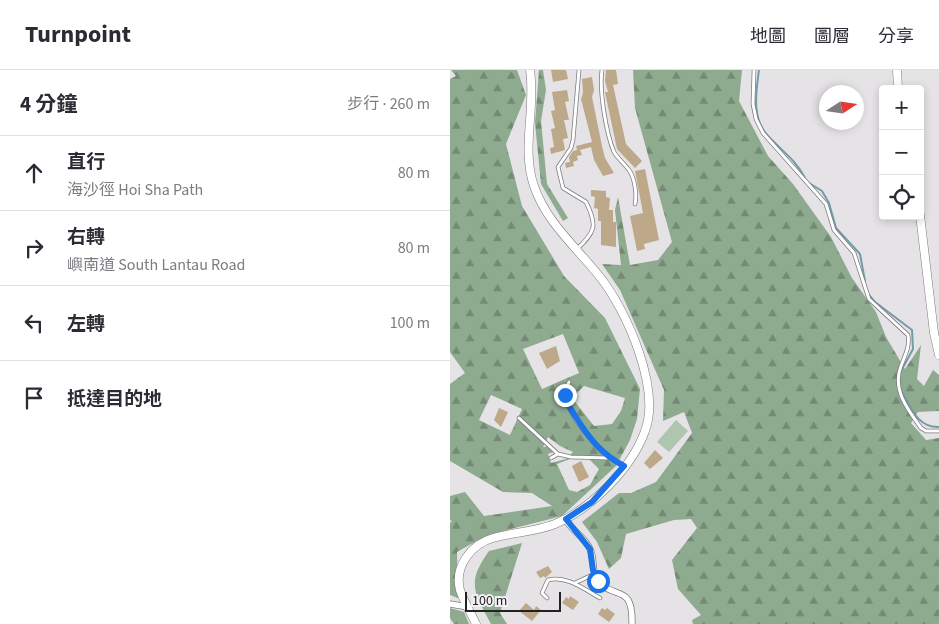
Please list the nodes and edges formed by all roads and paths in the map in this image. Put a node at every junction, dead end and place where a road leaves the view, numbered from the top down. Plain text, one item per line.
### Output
1 (530, 70) edge
2 (579, 70) edge
3 (602, 70) edge
4 (754, 70) edge
5 (896, 70) edge
6 (898, 85) edge
7 (635, 204) dead end
8 (921, 220) edge
9 (576, 249) junction
10 (939, 355) edge
11 (569, 382) dead end
12 (519, 418) dead end
13 (939, 431) edge
14 (558, 454) junction
15 (551, 458) dead end
16 (610, 458) junction
17 (624, 466) junction
18 (566, 519) junction
19 (594, 574) junction
20 (574, 583) junction
21 (547, 598) dead end
22 (600, 598) dead end
23 (450, 604) edge
24 (468, 608) junction
25 (476, 624) edge
26 (632, 624) edge

1 - 9 main road
2 - 9 lane
3 - 7 lane
4 - 13 lane
5 - 6 main road
8 - 10 main road
9 - 17 main road
11 - 16 lane
12 - 14 lane
14 - 15 lane
14 - 16 lane
16 - 17 lane
17 - 18 main road
18 - 19 street
18 - 24 main road
19 - 20 lane
19 - 26 street
20 - 21 lane
20 - 22 lane
23 - 24 street
24 - 25 main road

